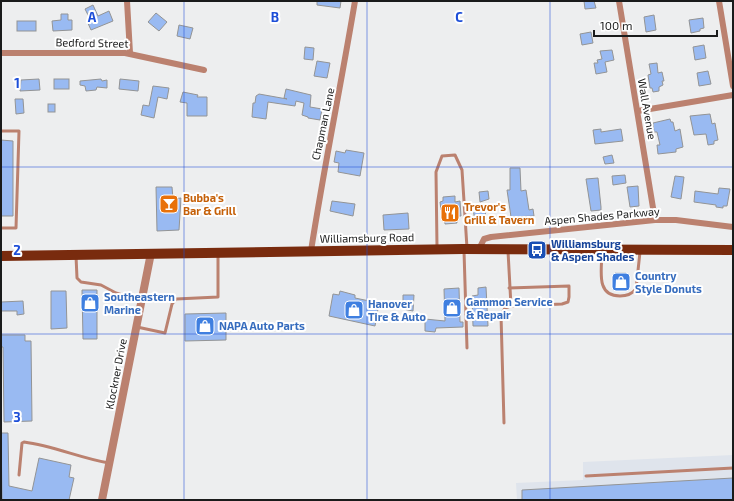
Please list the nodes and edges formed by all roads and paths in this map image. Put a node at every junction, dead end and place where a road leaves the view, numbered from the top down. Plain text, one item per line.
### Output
1 (127, 1) edge
2 (355, 1) edge
3 (619, 1) edge
4 (718, 1) edge
5 (1, 53) edge
6 (130, 54) junction
7 (204, 70) dead end
8 (733, 86) edge
9 (733, 95) edge
10 (638, 111) junction
11 (1, 131) edge
12 (655, 220) junction
13 (733, 227) edge
14 (1, 228) edge
15 (602, 248) junction
16 (640, 248) junction
17 (465, 249) junction
18 (479, 249) junction
19 (507, 249) junction
20 (438, 250) junction
21 (733, 250) edge
22 (311, 251) junction
23 (218, 252) junction
24 (151, 253) junction
25 (76, 254) junction
26 (1, 256) edge
27 (509, 288) junction
28 (142, 301) junction
29 (529, 305) dead end
30 (540, 305) dead end
31 (511, 306) junction
32 (136, 327) junction
33 (467, 348) dead end
34 (504, 423) dead end
35 (109, 463) junction
36 (733, 468) edge
37 (19, 475) dead end
38 (586, 476) dead end
39 (102, 500) edge

1 - 6 street
2 - 22 street, Chapman Lane
3 - 10 street, Wall Avenue
4 - 8 street
5 - 6 street, Bedford Street
6 - 7 street, Bedford Street
9 - 10 street
10 - 12 street, Wall Avenue
11 - 14 lane
12 - 13 street, Aspen Shades Parkway
12 - 18 street, Aspen Shades Parkway
15 - 16 main road, Williamsburg Road
15 - 16 lane
15 - 19 main road, Williamsburg Road
16 - 21 main road, Williamsburg Road
17 - 18 main road, Williamsburg Road
17 - 20 main road, Williamsburg Road
17 - 20 lane
17 - 33 lane
18 - 19 main road, Williamsburg Road
19 - 27 lane
20 - 22 main road, Williamsburg Road
22 - 23 main road, Williamsburg Road
23 - 24 main road, Williamsburg Road
23 - 32 lane
24 - 25 main road, Williamsburg Road
24 - 28 street, Klockner Drive
25 - 26 main road, Williamsburg Road
25 - 28 lane
27 - 30 lane
27 - 31 lane
28 - 32 street, Klockner Drive
29 - 31 lane
31 - 34 lane
32 - 35 street, Klockner Drive
35 - 37 lane
35 - 39 street, Klockner Drive
36 - 38 lane

